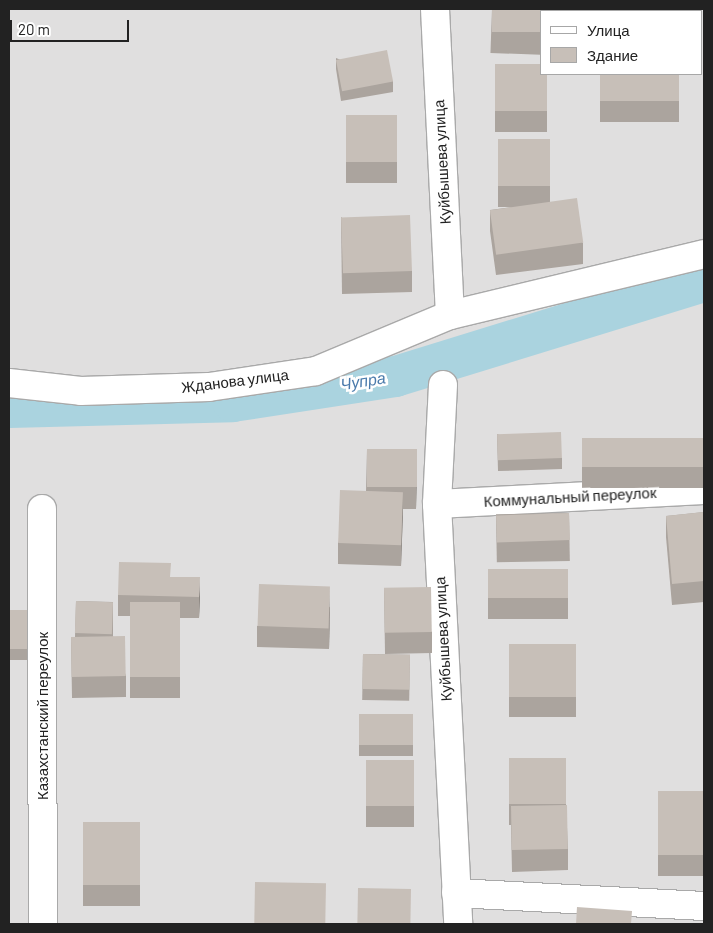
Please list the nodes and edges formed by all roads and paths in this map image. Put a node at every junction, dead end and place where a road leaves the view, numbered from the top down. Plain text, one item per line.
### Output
1 (435, 9) edge
2 (704, 254) edge
3 (450, 315) junction
4 (9, 383) edge
5 (443, 385) dead end
6 (704, 490) edge
7 (436, 504) junction
8 (42, 509) dead end
9 (456, 893) junction
10 (704, 906) edge
11 (43, 924) edge
12 (458, 924) edge

1 - 3 street, Куйбышева улица
2 - 3 street, Жданова улица
3 - 4 street, Жданова улица
5 - 7 street, Куйбышева улица
6 - 7 street, Коммунальный переулок
7 - 9 street, Куйбышева улица
8 - 11 street, Казахстанский переулок
9 - 10 street
9 - 12 street, Куйбышева улица

